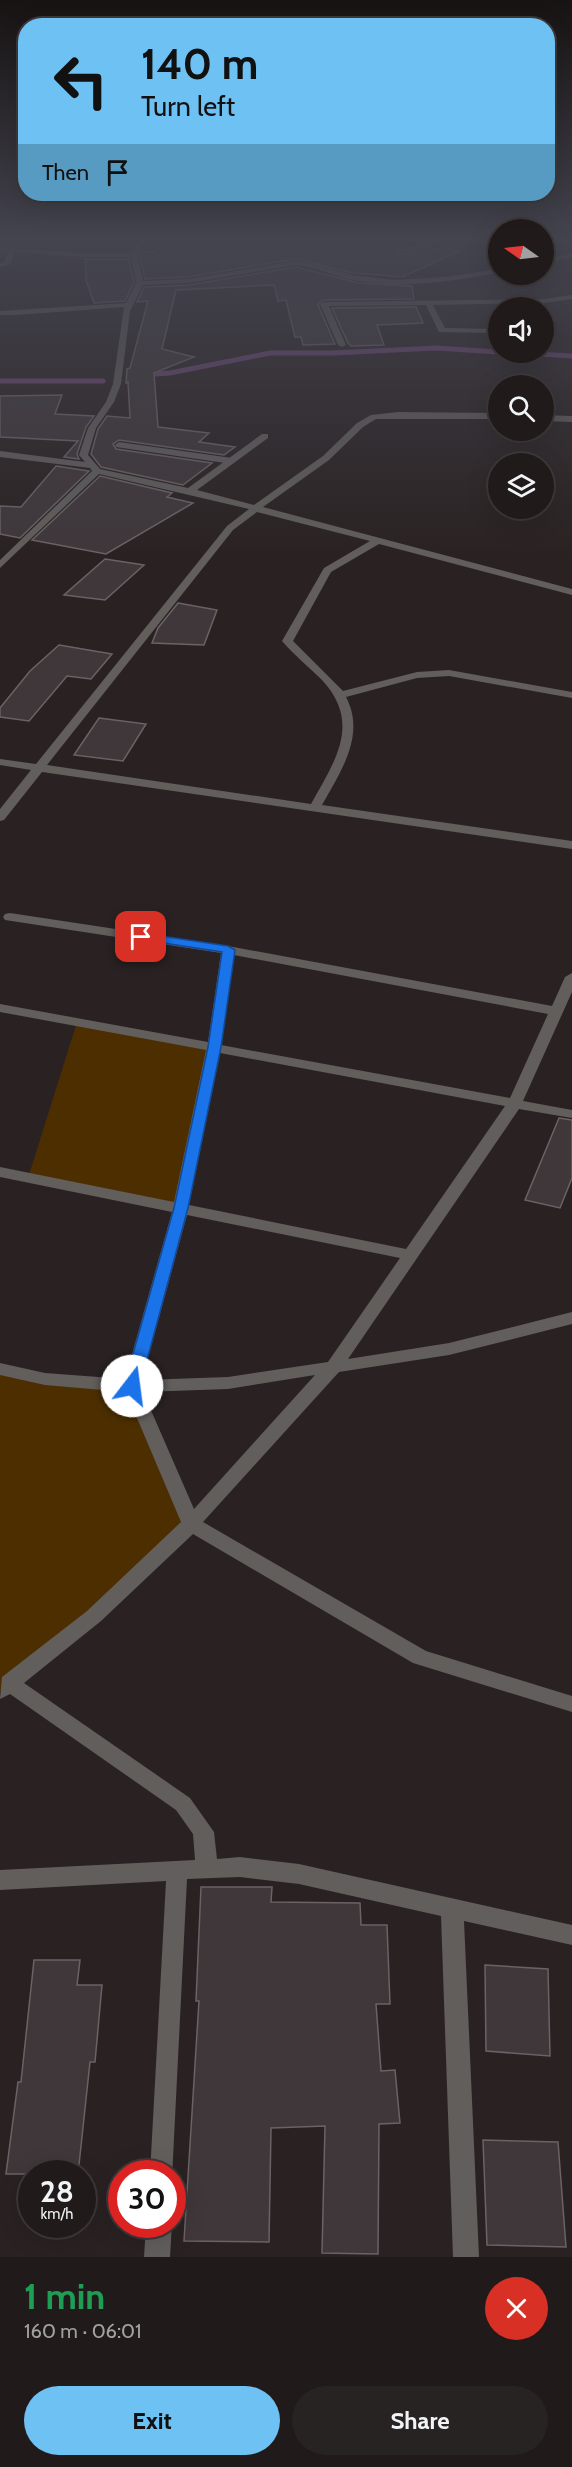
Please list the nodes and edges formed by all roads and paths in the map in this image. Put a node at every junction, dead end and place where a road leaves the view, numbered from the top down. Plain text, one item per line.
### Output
1 (122, 344) edge
2 (488, 417) edge
3 (554, 418) edge
4 (572, 419) edge
5 (265, 436) dead end
6 (119, 445) dead end
7 (0, 454) edge
8 (232, 461) junction
9 (94, 469) junction
10 (190, 491) junction
11 (256, 508) junction
12 (379, 540) junction
13 (0, 565) edge
14 (572, 592) edge
15 (340, 695) junction
16 (572, 695) edge
17 (0, 762) edge
18 (39, 767) junction
19 (315, 807) junction
20 (0, 817) edge
21 (572, 845) edge
22 (10, 917) dead end
23 (228, 950) junction
24 (572, 977) edge
25 (0, 1008) edge
26 (557, 1011) junction
27 (214, 1047) junction
28 (515, 1103) junction
29 (572, 1114) edge
30 (0, 1172) edge
31 (181, 1208) junction
32 (410, 1255) junction
33 (572, 1318) edge
34 (334, 1366) junction
35 (0, 1369) edge
36 (132, 1386) junction
37 (191, 1524) junction
38 (4, 1687) edge
39 (572, 1704) edge
40 (207, 1868) junction
41 (177, 1870) junction
42 (0, 1880) edge
43 (452, 1907) junction
44 (572, 1935) edge
45 (163, 2160) edge
46 (158, 2238) edge
47 (157, 2257) edge
48 (465, 2257) edge

1 - 9 street
2 - 11 street
3 - 4 street
5 - 8 street
6 - 8 street
7 - 9 street
8 - 10 street
9 - 10 street
9 - 13 street
10 - 11 street
11 - 12 street
11 - 18 street
12 - 14 street
12 - 15 street
15 - 16 street
15 - 19 street
17 - 18 street
18 - 19 street
18 - 20 street
19 - 21 street
22 - 23 street
23 - 26 street
23 - 27 street
24 - 26 street
25 - 27 street
26 - 28 street
27 - 28 street
27 - 31 street
28 - 29 street
28 - 32 street
30 - 31 street
31 - 32 street
31 - 36 street
32 - 34 street
33 - 34 street
34 - 36 street
34 - 37 street
35 - 36 street
36 - 37 street
37 - 38 street
37 - 39 street
38 - 40 street
40 - 41 street
40 - 43 street
41 - 42 street
41 - 45 street
43 - 44 street
43 - 48 street
46 - 47 street

